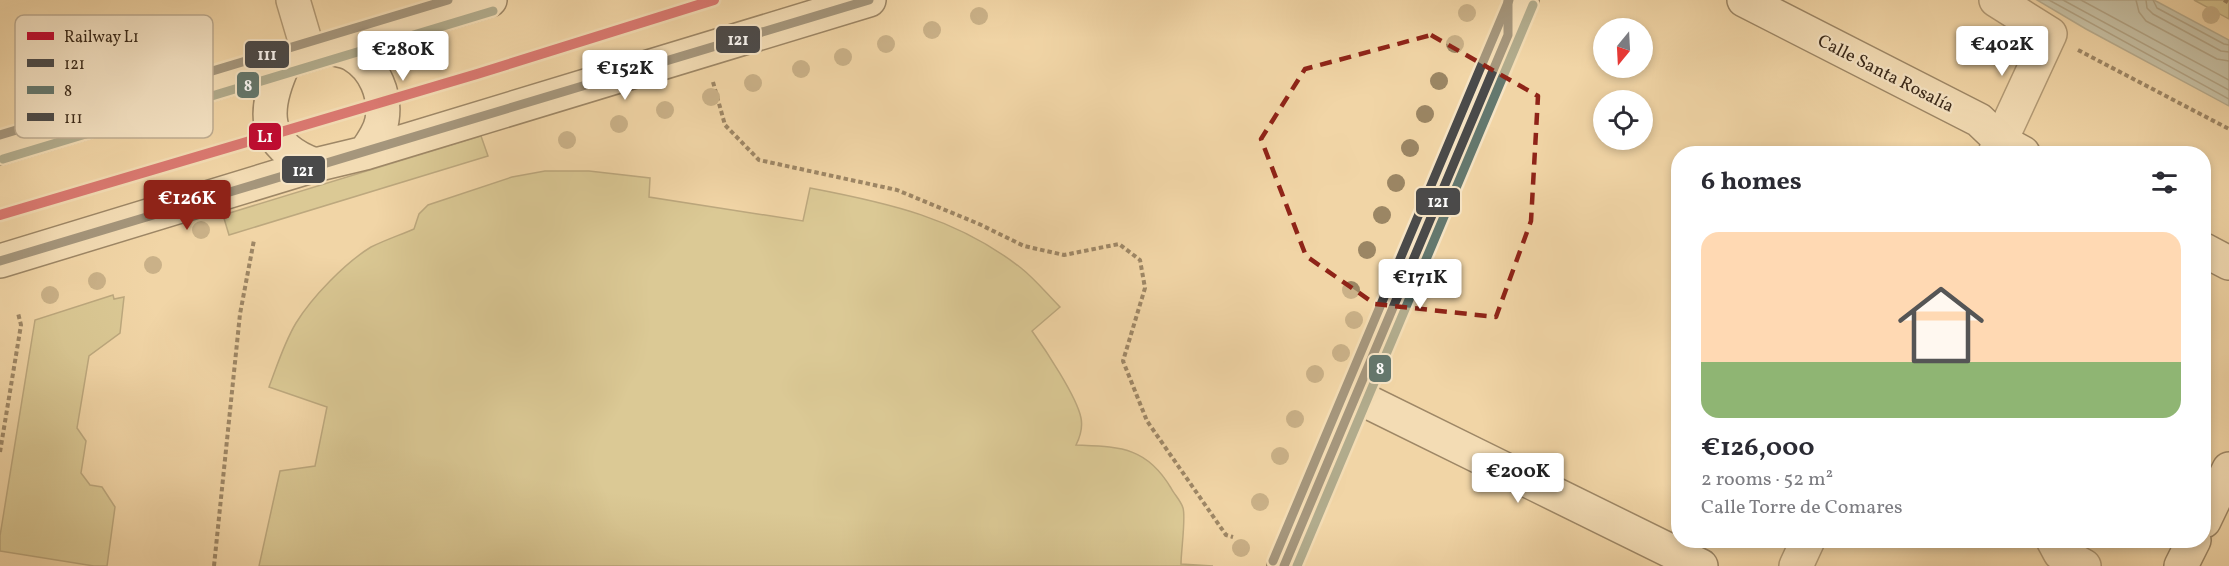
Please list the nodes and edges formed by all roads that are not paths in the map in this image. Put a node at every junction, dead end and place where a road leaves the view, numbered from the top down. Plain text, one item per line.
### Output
1 (292, 0) edge
2 (869, 0) edge
3 (1508, 0) edge
4 (1521, 0) edge
5 (1744, 0) edge
6 (1996, 0) edge
7 (485, 1) edge
8 (1508, 35) junction
9 (308, 55) junction
10 (213, 84) edge
11 (33, 138) edge
12 (2003, 146) edge
13 (2007, 146) edge
14 (0, 148) edge
15 (365, 153) junction
16 (315, 165) junction
17 (2211, 254) edge
18 (0, 261) edge
19 (2229, 263) edge
20 (1356, 396) junction
21 (2229, 469) edge
22 (2211, 506) edge
23 (1804, 548) edge
24 (2057, 548) edge
25 (2190, 548) edge
26 (1284, 566) edge
27 (1701, 566) edge
28 (1796, 566) edge
29 (2084, 566) edge
30 (2181, 566) edge

1 - 9 main road
2 - 15 main road
3 - 8 main road
4 - 8 main road
5 - 12 main road, Calle Santa Rosalía
6 - 13 main road
7 - 9 main road
8 - 20 main road
9 - 10 main road
9 - 15 main road
9 - 16 main road
11 - 14 main road
15 - 16 main road
16 - 18 main road
17 - 19 main road
20 - 26 main road
20 - 27 main road
21 - 22 main road
23 - 28 main road
24 - 29 main road
25 - 30 main road

